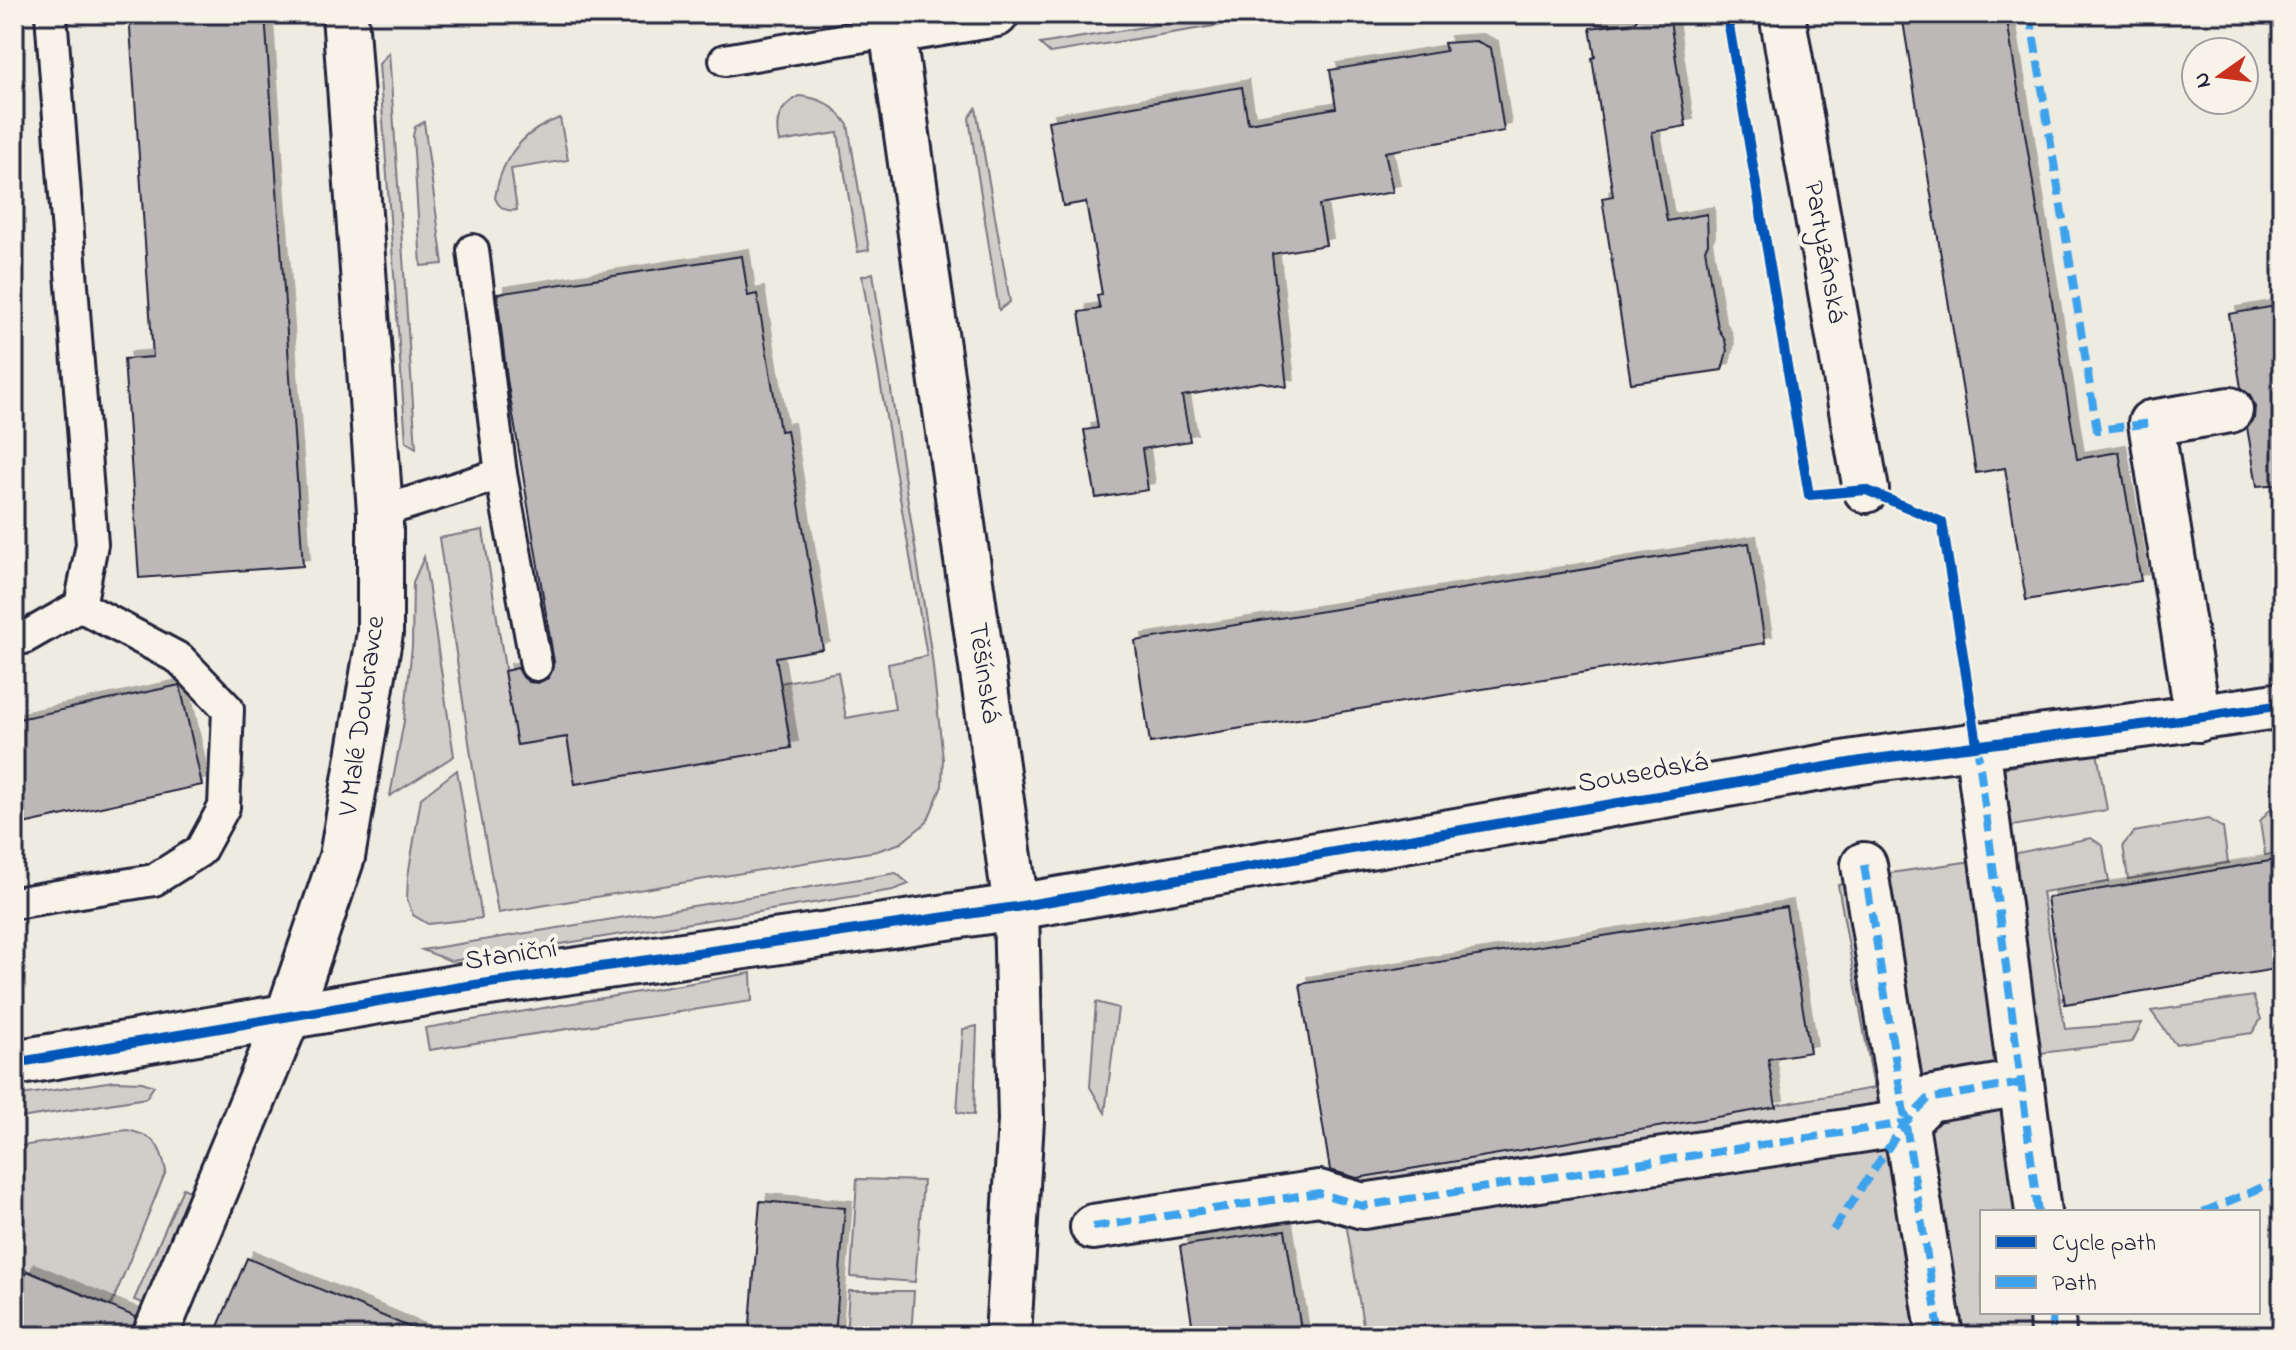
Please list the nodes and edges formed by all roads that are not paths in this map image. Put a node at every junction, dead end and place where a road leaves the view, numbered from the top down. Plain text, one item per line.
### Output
1 (51, 14) edge
2 (345, 14) edge
3 (996, 14) edge
4 (1782, 14) edge
5 (891, 23) edge
6 (725, 60) dead end
7 (473, 250) dead end
8 (2230, 410) dead end
9 (501, 474) junction
10 (1866, 490) dead end
11 (380, 512) junction
12 (80, 606) junction
13 (14, 639) edge
14 (536, 665) dead end
15 (2282, 705) edge
16 (2198, 719) junction
17 (1977, 744) junction
18 (1864, 865) dead end
19 (14, 903) edge
20 (1016, 907) junction
21 (288, 1016) junction
22 (14, 1063) edge
23 (2021, 1083) junction
24 (1905, 1123) junction
25 (2038, 1210) edge
26 (1093, 1227) dead end
27 (2052, 1314) edge
28 (155, 1336) edge
29 (1008, 1336) edge
30 (1940, 1336) edge
31 (2053, 1336) edge

1 - 12 lane
2 - 11 street, V Malé Doubravce
3 - 5 street
4 - 10 street, Partyzánská
5 - 6 lane
5 - 20 street, Těšínská
7 - 9 lane
8 - 16 street
9 - 11 lane
9 - 14 lane
11 - 21 street, V Malé Doubravce
12 - 13 lane
12 - 19 lane
15 - 16 street, Sousedská
16 - 17 street, Sousedská
17 - 20 street, Sousedská
17 - 23 street
18 - 24 street
20 - 21 street, Staniční
20 - 29 street, Těšínská
21 - 22 street, Staniční
21 - 28 street, V Malé Doubravce
23 - 24 street
23 - 25 street
24 - 26 street
24 - 30 street
27 - 31 street

